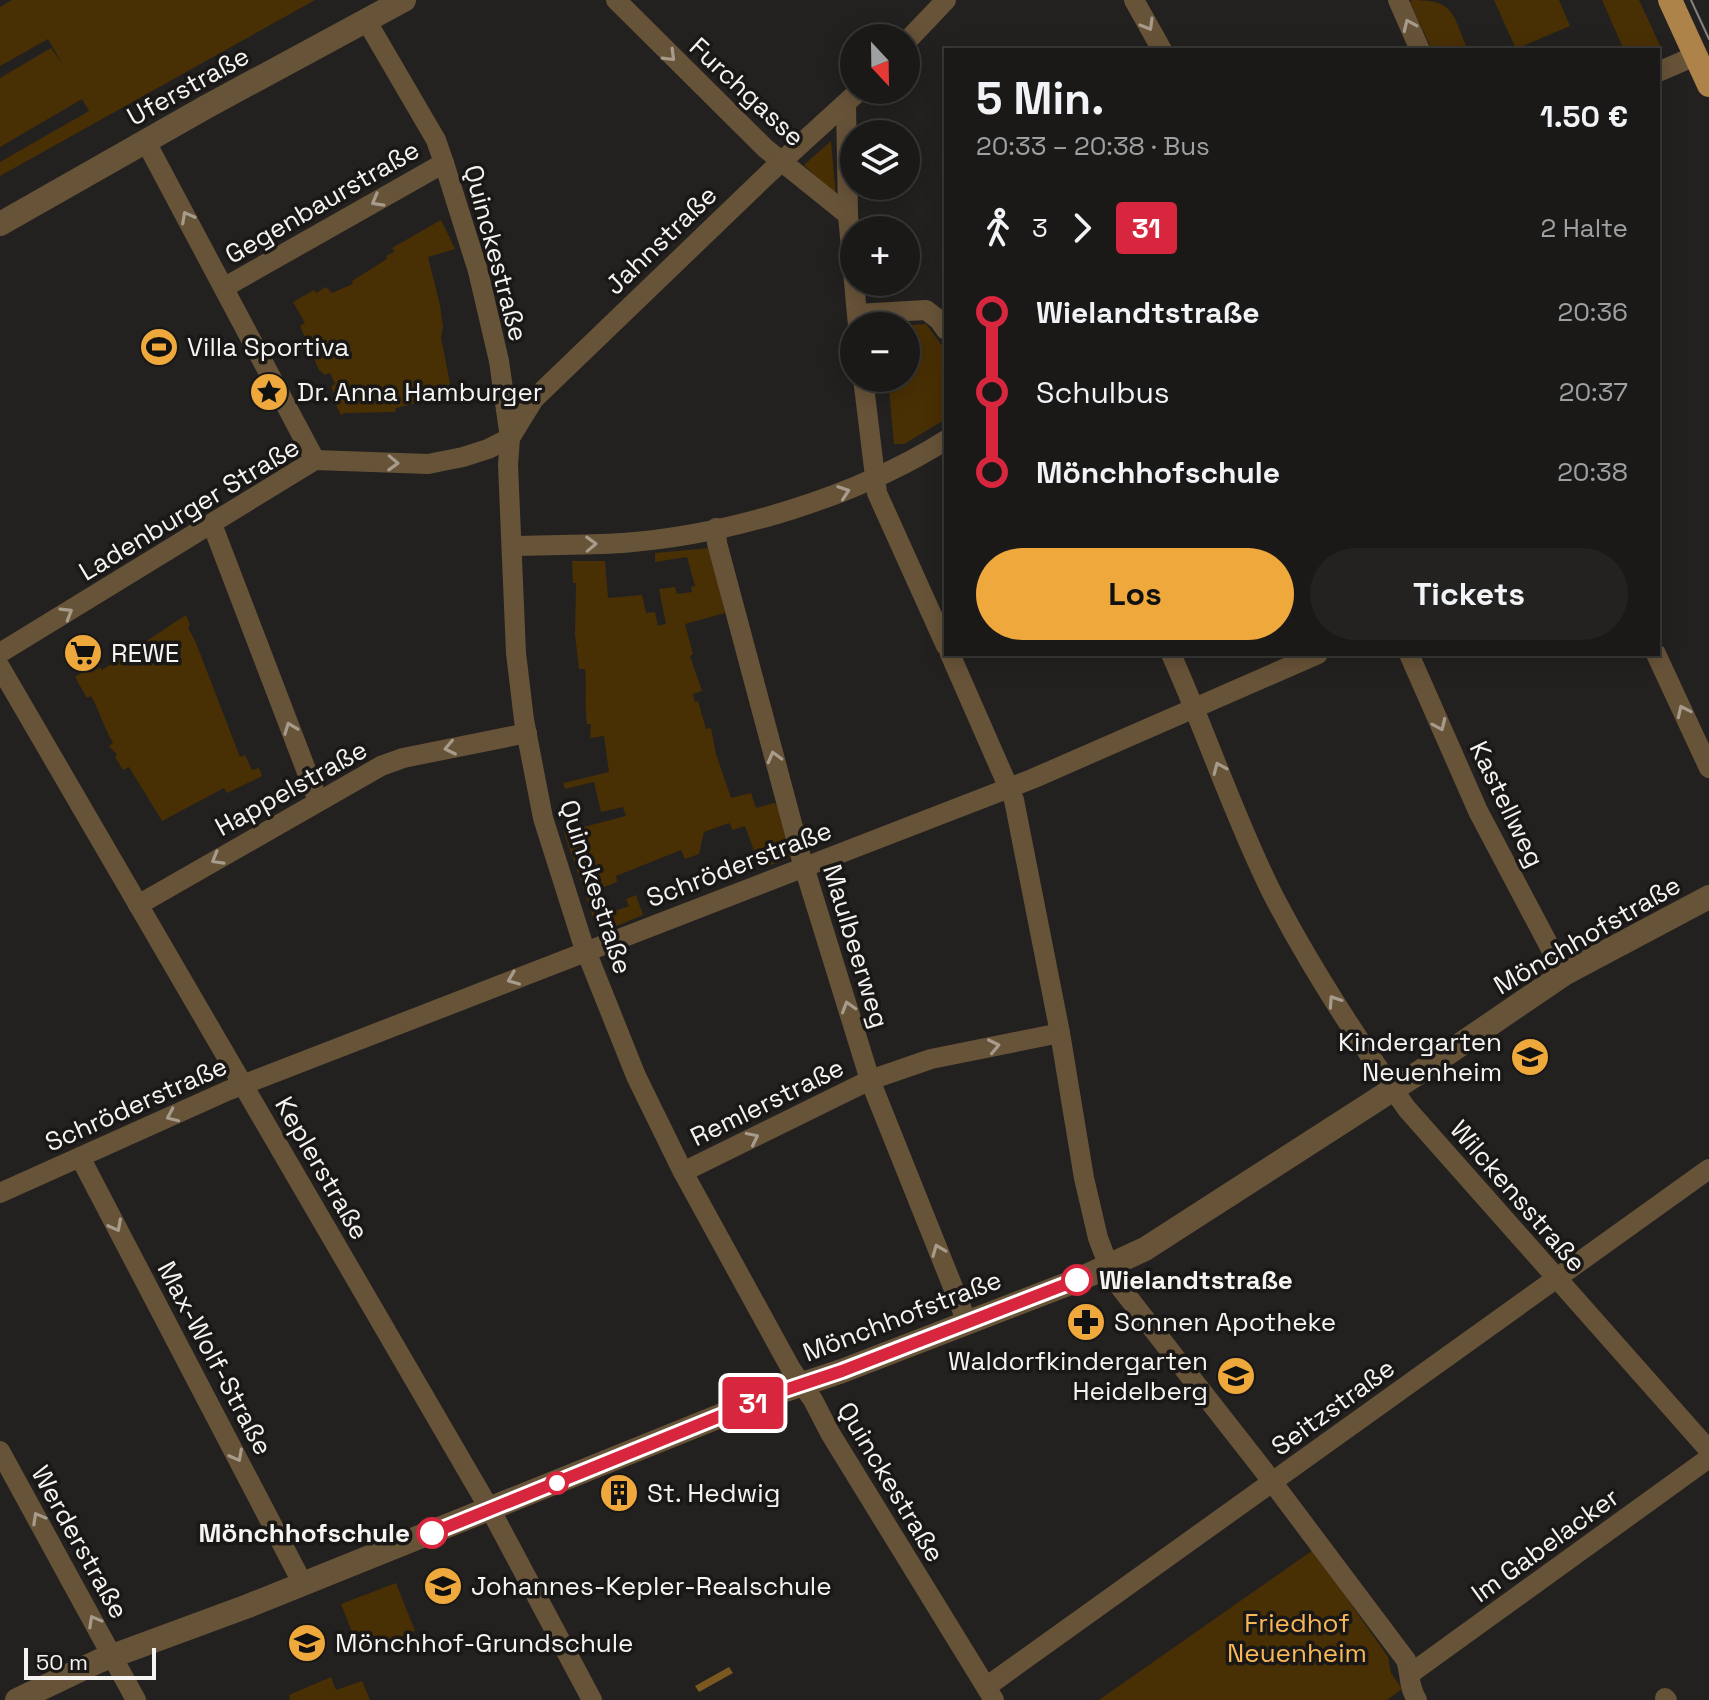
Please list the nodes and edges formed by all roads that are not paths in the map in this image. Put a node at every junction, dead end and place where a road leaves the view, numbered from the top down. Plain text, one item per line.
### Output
1 (404, 0) edge
2 (616, 0) edge
3 (946, 0) edge
4 (1134, 0) edge
5 (1398, 0) edge
6 (1670, 0) edge
7 (366, 20) junction
8 (920, 27) edge
9 (1161, 48) edge
10 (1419, 48) edge
11 (1695, 56) junction
12 (1660, 71) edge
13 (1709, 85) edge
14 (845, 104) edge
15 (853, 104) edge
16 (146, 142) junction
17 (781, 161) junction
18 (444, 163) junction
19 (848, 215) junction
20 (0, 224) edge
21 (225, 287) junction
22 (856, 312) edge
23 (912, 312) edge
24 (944, 327) edge
25 (865, 392) edge
26 (510, 438) junction
27 (944, 441) edge
28 (315, 460) junction
29 (875, 478) junction
30 (212, 524) junction
31 (716, 528) junction
32 (513, 546) junction
33 (944, 642) edge
34 (0, 653) edge
35 (951, 656) edge
36 (1172, 656) edge
37 (1313, 656) edge
38 (1410, 656) edge
39 (1657, 656) edge
40 (0, 667) edge
41 (1195, 707) junction
42 (527, 733) junction
43 (1709, 768) edge
44 (1009, 787) junction
45 (318, 801) junction
46 (805, 867) junction
47 (1709, 897) edge
48 (138, 905) junction
49 (586, 951) junction
50 (1564, 974) junction
51 (1060, 1033) junction
52 (240, 1079) junction
53 (870, 1080) junction
54 (1393, 1089) junction
55 (80, 1157) junction
56 (1709, 1169) edge
57 (683, 1172) junction
58 (0, 1193) edge
59 (1109, 1267) junction
60 (1556, 1277) junction
61 (967, 1322) junction
62 (803, 1384) junction
63 (1709, 1450) edge
64 (0, 1451) edge
65 (1709, 1458) edge
66 (1271, 1483) junction
67 (484, 1501) junction
68 (303, 1584) junction
69 (114, 1656) junction
70 (1410, 1674) junction
71 (990, 1693) edge
72 (17, 1700) edge
73 (136, 1700) edge
74 (592, 1700) edge
75 (1417, 1700) edge

1 - 7 street, Uferstraße
2 -> 17 street, Furchgasse
3 - 8 street
4 -> 9 street
10 -> 5 street
6 - 11 main road
7 - 16 street, Uferstraße
7 - 18 street, Quinckestraße
11 - 12 street
11 - 13 main road
14 - 17 street, Jahnstraße
15 - 19 street
16 - 20 street, Uferstraße
21 -> 16 street
17 - 19 street, Furchgasse
17 - 26 street, Jahnstraße
18 -> 21 street, Gegenbaurstraße
18 - 26 street, Quinckestraße
19 - 22 street
21 - 28 street
23 - 24 street
25 - 29 street
28 -> 26 street, Ladenburger Straße
26 - 32 street, Quinckestraße
27 - 29 street
28 - 30 street, Ladenburger Straße
31 -> 29 street
29 - 33 street
34 -> 30 street, Ladenburger Straße
45 -> 30 street
32 -> 31 street
46 -> 31 street, Maulbeerweg
32 - 42 street, Quinckestraße
35 - 44 street
36 - 41 street, Wilckensstraße
37 - 41 street, Schröderstraße
38 -> 50 street, Kastellweg
43 -> 39 street
40 - 48 street, Keplerstraße
41 - 44 street, Schröderstraße
54 -> 41 street, Wilckensstraße
42 -> 45 street, Happelstraße
42 - 49 street, Quinckestraße
44 - 46 street, Schröderstraße
44 - 51 street
45 -> 48 street, Happelstraße
46 - 49 street, Schröderstraße
53 -> 46 street, Maulbeerweg
47 - 50 street, Mönchhofstraße
48 - 52 street, Keplerstraße
49 -> 52 street, Schröderstraße
49 - 57 street, Quinckestraße
50 - 54 street, Mönchhofstraße
53 -> 51 street, Remlerstraße
51 - 59 street
52 -> 55 street, Schröderstraße
52 - 67 street, Keplerstraße
57 -> 53 street, Remlerstraße
61 -> 53 street, Maulbeerweg
54 - 59 street, Mönchhofstraße
54 - 60 street, Wilckensstraße
55 - 58 street, Schröderstraße
55 -> 68 street, Max-Wolf-Straße
56 - 60 street, Seitzstraße
57 - 62 street, Quinckestraße
59 - 61 street, Mönchhofstraße
59 - 66 street
60 - 63 street, Wilckensstraße
60 - 66 street, Seitzstraße
61 - 62 street, Mönchhofstraße
62 - 67 street, Mönchhofstraße
62 - 71 street, Quinckestraße
69 -> 64 street, Werderstraße
65 - 70 street, Im Gabelacker
66 - 70 street
66 - 71 street, Seitzstraße
67 - 68 street, Mönchhofstraße
67 - 74 street, Keplerstraße
68 - 69 street, Mönchhofstraße
69 - 72 street, Mönchhofstraße
69 - 73 street, Werderstraße
70 - 75 street

